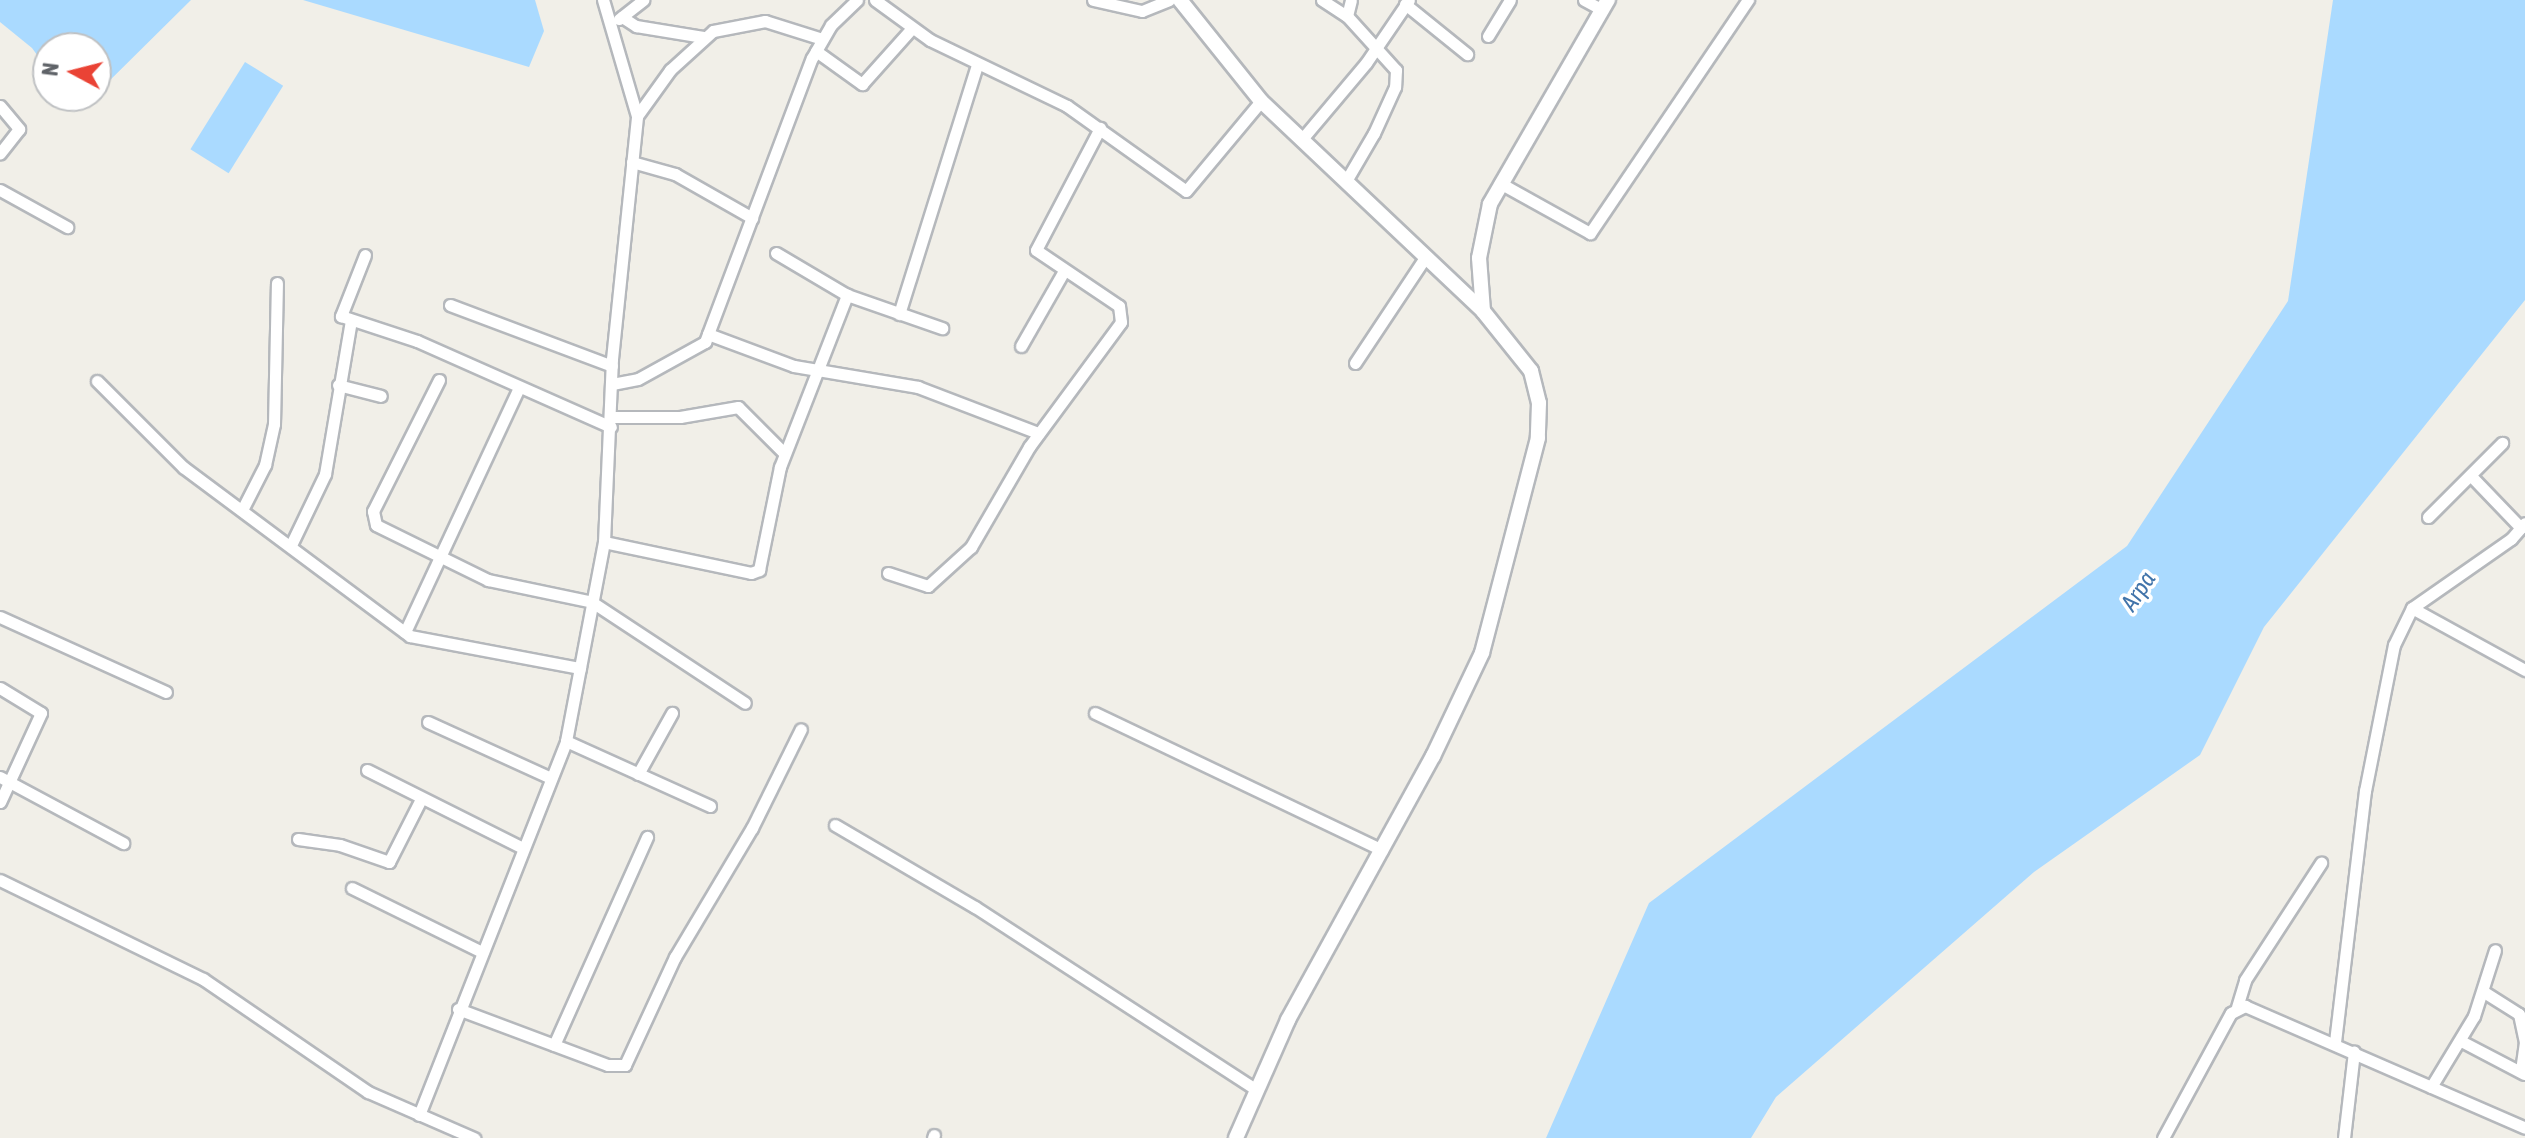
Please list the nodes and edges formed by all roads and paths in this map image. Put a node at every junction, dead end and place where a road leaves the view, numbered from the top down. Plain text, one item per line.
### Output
1 (603, 0) edge
2 (643, 0) edge
3 (857, 0) edge
4 (875, 0) edge
5 (1093, 0) edge
6 (1169, 0) edge
7 (1180, 0) edge
8 (1322, 0) edge
9 (1351, 0) edge
10 (1510, 0) edge
11 (1584, 0) edge
12 (1748, 0) edge
13 (1407, 2) edge
14 (1605, 5) edge
15 (1347, 16) junction
16 (622, 17) junction
17 (612, 25) junction
18 (912, 28) junction
19 (1488, 36) dead end
20 (703, 37) junction
21 (819, 45) junction
22 (1376, 47) junction
23 (1467, 54) dead end
24 (977, 65) junction
25 (1261, 101) junction
26 (0, 106) edge
27 (637, 116) junction
28 (1100, 128) junction
29 (1302, 139) junction
30 (0, 153) edge
31 (632, 162) junction
32 (1346, 181) junction
33 (1500, 183) junction
34 (0, 190) edge
35 (752, 218) junction
36 (67, 227) dead end
37 (776, 253) dead end
38 (365, 255) dead end
39 (1426, 256) junction
40 (1064, 271) junction
41 (277, 283) dead end
42 (847, 295) junction
43 (450, 305) dead end
44 (1483, 311) junction
45 (899, 314) junction
46 (351, 320) junction
47 (942, 328) dead end
48 (708, 334) junction
49 (1021, 346) dead end
50 (1355, 363) dead end
51 (612, 366) junction
52 (818, 369) junction
53 (439, 380) dead end
54 (97, 381) dead end
55 (612, 384) junction
56 (338, 385) junction
57 (519, 388) junction
58 (381, 396) dead end
59 (611, 422) junction
60 (1038, 433) junction
61 (2502, 443) dead end
62 (785, 454) junction
63 (2473, 478) junction
64 (242, 510) junction
65 (2428, 517) dead end
66 (2523, 526) edge
67 (604, 542) junction
68 (291, 545) junction
69 (441, 558) junction
70 (888, 573) dead end
71 (592, 602) junction
72 (2412, 608) junction
73 (0, 617) edge
74 (405, 632) junction
75 (580, 668) junction
76 (2525, 670) edge
77 (0, 688) edge
78 (166, 692) dead end
79 (745, 703) dead end
80 (672, 713) dead end
81 (1095, 713) dead end
82 (428, 722) dead end
83 (801, 729) dead end
84 (566, 741) junction
85 (367, 770) dead end
86 (638, 774) junction
87 (551, 778) junction
88 (5, 780) edge
89 (421, 799) junction
90 (0, 802) edge
91 (710, 806) dead end
92 (835, 825) dead end
93 (647, 837) dead end
94 (298, 839) dead end
95 (123, 843) dead end
96 (523, 848) junction
97 (1382, 850) junction
98 (2321, 863) dead end
99 (0, 880) edge
100 (352, 888) dead end
101 (2495, 950) dead end
102 (480, 951) junction
103 (2484, 992) junction
104 (2237, 1007) junction
105 (458, 1009) junction
106 (2461, 1041) junction
107 (2335, 1042) junction
108 (554, 1045) junction
109 (2354, 1052) junction
110 (2523, 1073) edge
111 (2431, 1087) junction
112 (1257, 1090) junction
113 (419, 1115) junction
114 (2525, 1128) edge
115 (474, 1138) edge
116 (1236, 1138) edge
117 (2163, 1138) edge
118 (2344, 1138) edge

1 - 17 street
2 - 16 street
3 - 21 street
4 - 18 street
5 - 6 street
7 - 25 street
8 - 15 street
9 - 15 street
10 - 19 street
11 - 14 street
12 - 33 street
13 - 22 street
13 - 23 street
14 - 33 street
15 - 22 street
16 - 17 street
16 - 20 street
17 - 27 street
18 - 21 street
18 - 24 street
20 - 21 street
20 - 27 street
21 - 35 street
22 - 29 street
22 - 32 street
24 - 28 street
24 - 45 street
25 - 28 street
25 - 29 street
26 - 30 street
27 - 31 street
28 - 40 street
29 - 32 street
31 - 35 street
31 - 51 street
32 - 39 street
33 - 44 street
34 - 36 street
35 - 48 street
37 - 42 street
38 - 46 street
39 - 44 street
39 - 50 street
40 - 49 street
40 - 60 street
41 - 64 street
42 - 45 street
42 - 52 street
43 - 51 street
44 - 97 street
45 - 47 street
46 - 56 street
46 - 57 street
48 - 52 street
48 - 55 street
51 - 55 street
52 - 60 street
52 - 62 street
53 - 69 street
54 - 64 street
55 - 59 street
56 - 58 street
56 - 68 street
57 - 59 street
57 - 69 street
59 - 62 street
59 - 67 street
60 - 70 street
61 - 63 street
62 - 67 street
63 - 65 street
63 - 66 street
64 - 68 street
66 - 72 street
67 - 71 street
68 - 74 street
69 - 71 street
69 - 74 street
71 - 75 street
71 - 79 street
72 - 76 street
72 - 107 street
73 - 78 street
74 - 75 street
75 - 84 street
77 - 88 street
80 - 86 street
81 - 97 street
82 - 87 street
83 - 108 street
84 - 86 street
84 - 87 street
85 - 89 street
86 - 91 street
87 - 96 street
88 - 90 street
88 - 95 street
89 - 94 street
89 - 96 street
92 - 112 street
93 - 108 street
96 - 102 street
97 - 112 street
98 - 104 street
99 - 113 street
100 - 102 street
101 - 103 street
102 - 105 street
103 - 106 street
103 - 110 street
104 - 107 street
104 - 117 street
105 - 108 street
105 - 113 street
106 - 110 street
106 - 111 street
107 - 109 street
109 - 111 street
109 - 118 street
111 - 114 street
112 - 116 street
113 - 115 street

